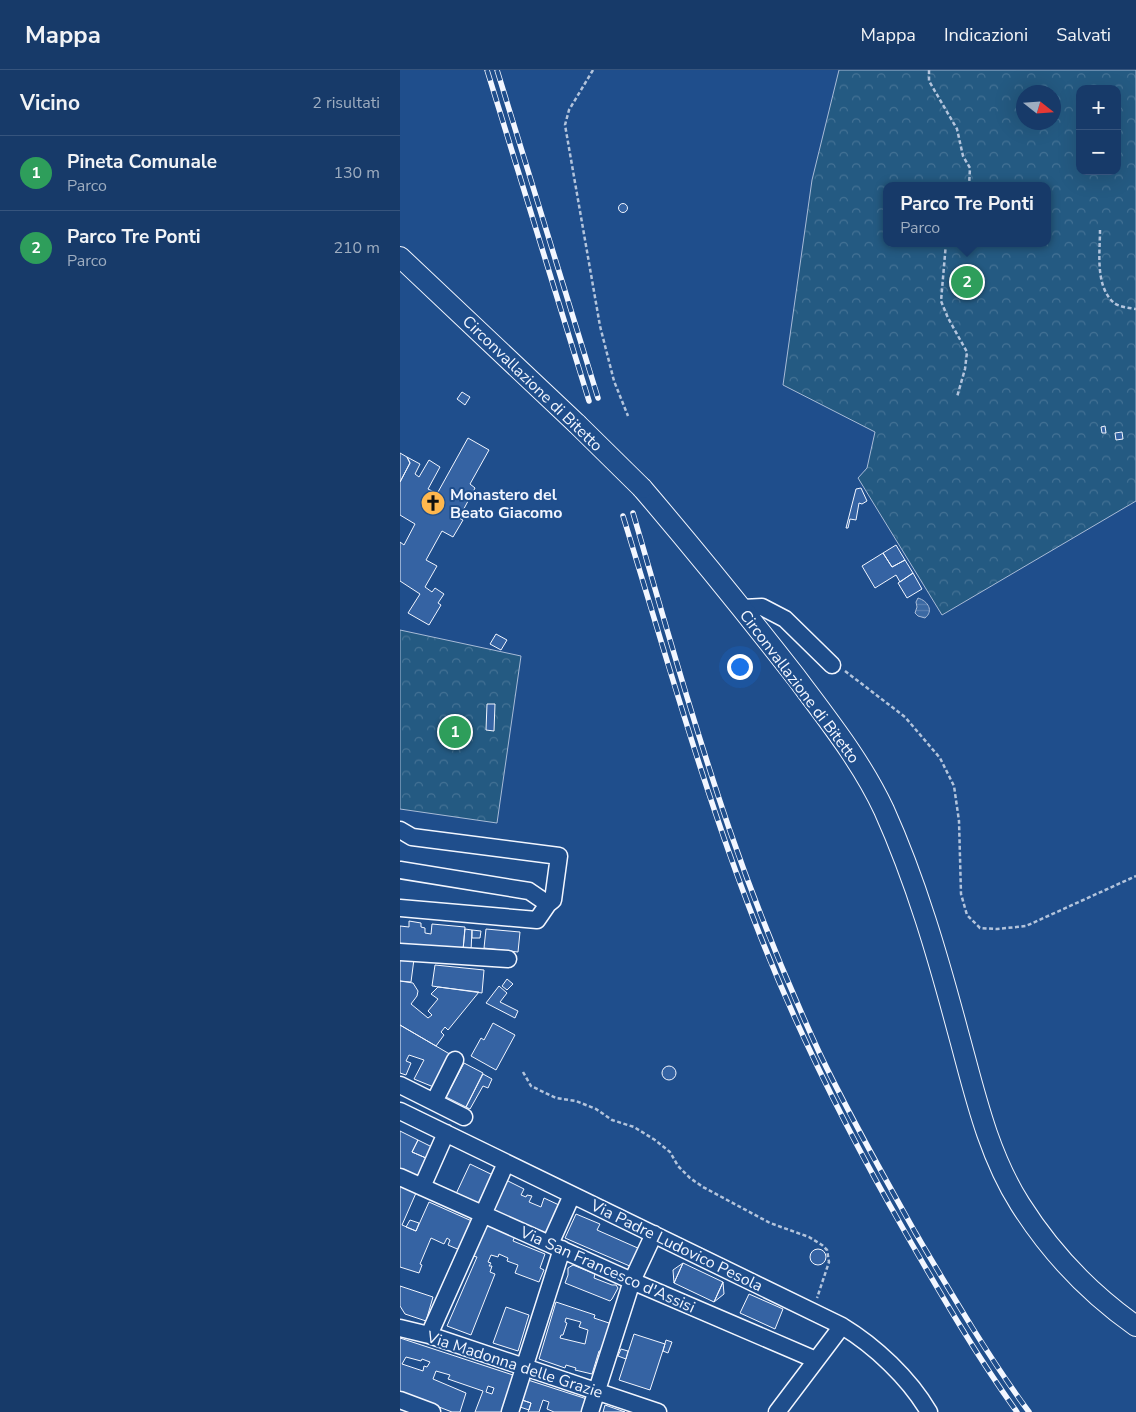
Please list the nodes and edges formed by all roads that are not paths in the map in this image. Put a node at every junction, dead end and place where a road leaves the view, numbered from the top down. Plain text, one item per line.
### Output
1 (400, 257) edge
2 (742, 608) junction
3 (832, 664) road end
4 (400, 830) edge
5 (400, 870) edge
6 (548, 904) junction
7 (400, 908) edge
8 (400, 952) edge
9 (508, 959) dead end
10 (455, 1060) dead end
11 (400, 1085) edge
12 (434, 1102) junction
13 (400, 1111) edge
14 (464, 1117) dead end
15 (446, 1134) junction
16 (506, 1163) junction
17 (400, 1177) edge
18 (422, 1187) junction
19 (572, 1195) junction
20 (483, 1214) junction
21 (654, 1234) junction
22 (556, 1246) junction
23 (632, 1281) junction
24 (842, 1326) junction
25 (1136, 1326) edge
26 (400, 1328) edge
27 (429, 1335) junction
28 (816, 1360) junction
29 (523, 1366) junction
30 (597, 1391) junction
31 (400, 1400) edge
32 (432, 1412) edge
33 (510, 1412) edge
34 (590, 1412) edge
35 (658, 1412) edge
36 (777, 1412) edge
37 (929, 1412) edge

1 - 2 main road, Circonvallazione di Bitetto, bridge
2 - 3 street
2 - 25 main road, Circonvallazione di Bitetto
4 - 6 street
5 - 6 street
6 - 7 street
8 - 9 street
10 - 12 street
11 - 12 street
12 - 14 street
13 - 15 street, Via Padre Ludovico Pesola
15 - 16 street, Via Padre Ludovico Pesola
15 - 18 street
16 - 19 street, Via Padre Ludovico Pesola
16 - 20 street
17 - 18 street, Via San Francesco d'Assisi
18 - 20 street, Via San Francesco d'Assisi
19 - 21 street, Via Padre Ludovico Pesola
19 - 22 street
20 - 22 street, Via San Francesco d'Assisi
20 - 27 street
21 - 23 street
21 - 24 street, Via Padre Ludovico Pesola
22 - 23 street, Via San Francesco d'Assisi
22 - 29 street
23 - 28 street, Via San Francesco d'Assisi
23 - 30 street
24 - 28 street
24 - 37 street, Via Padre Ludovico Pesola
26 - 27 street, Via Madonna delle Grazie
27 - 29 street, Via Madonna delle Grazie
28 - 36 street
29 - 30 street, Via Madonna delle Grazie
29 - 33 street
30 - 34 street
30 - 35 street, Via Madonna delle Grazie
31 - 32 street

